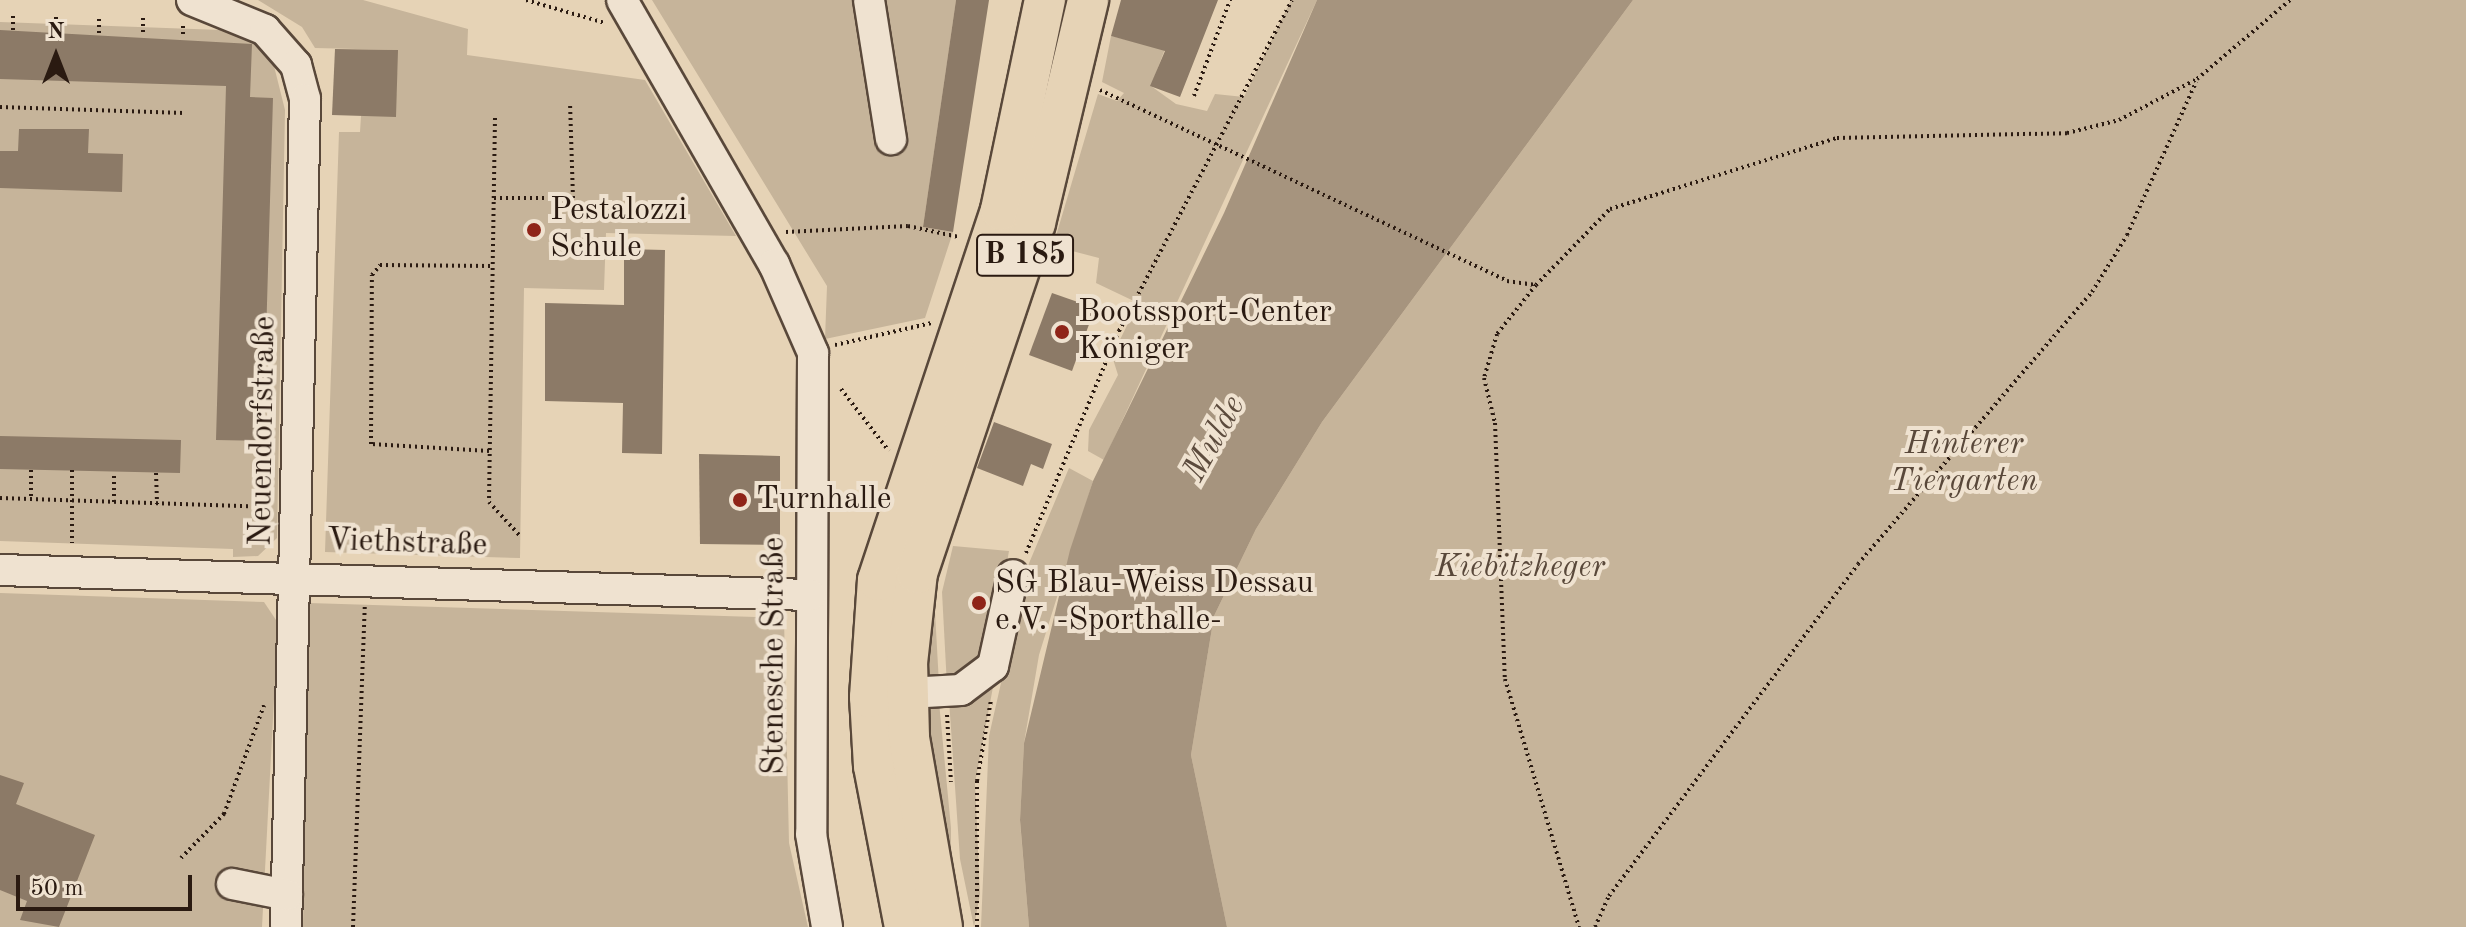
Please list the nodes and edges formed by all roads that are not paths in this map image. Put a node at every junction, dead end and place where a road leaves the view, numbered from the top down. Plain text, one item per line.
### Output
1 (192, 0) edge
2 (622, 0) edge
3 (869, 0) edge
4 (1045, 0) edge
5 (1088, 0) edge
6 (891, 139) dead end
7 (0, 570) edge
8 (1013, 575) road end
9 (297, 577) junction
10 (811, 595) junction
11 (926, 693) junction
12 (232, 884) dead end
13 (287, 895) junction
14 (286, 927) edge
15 (827, 927) edge
16 (905, 927) edge
17 (942, 927) edge

1 - 9 street, Neuendorfstraße
2 - 10 street, Stenesche Straße
3 - 6 street
4 - 16 main road, B 185
5 - 11 main road, B 185
7 - 9 street, Viethstraße
8 - 11 street
9 - 10 street, Viethstraße
9 - 13 street, Neuendorfstraße
10 - 15 street, Stenesche Straße
11 - 17 main road, B 185
12 - 13 street
13 - 14 street, Neuendorfstraße

